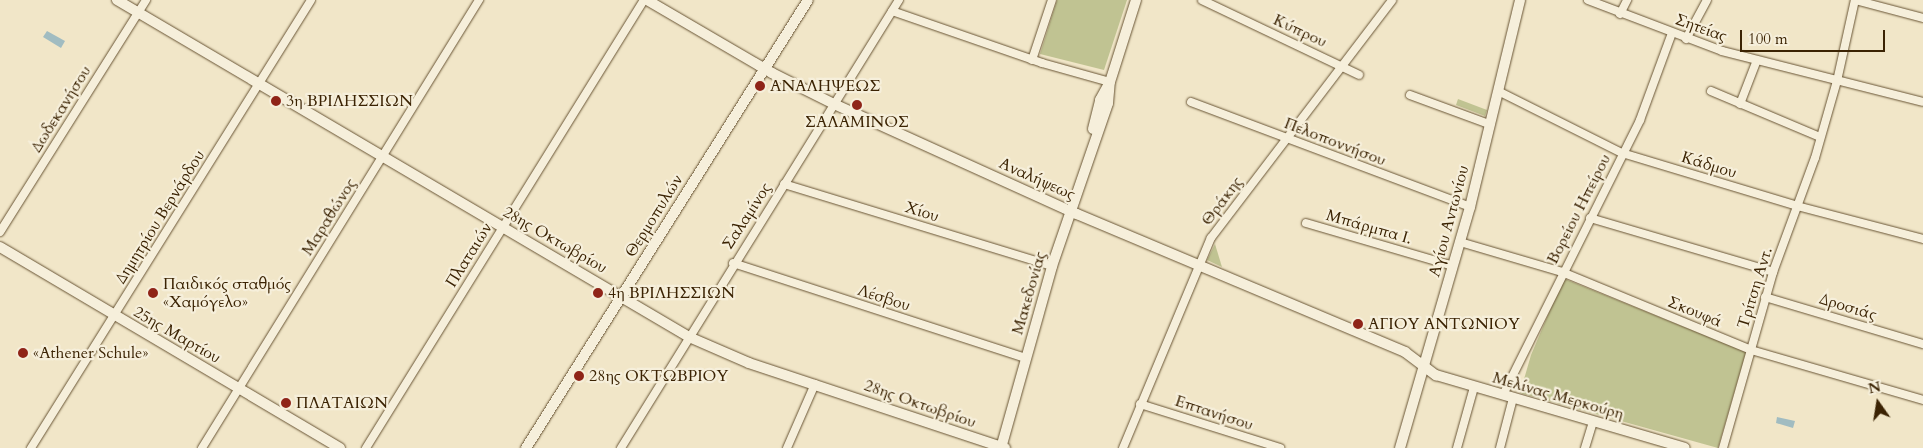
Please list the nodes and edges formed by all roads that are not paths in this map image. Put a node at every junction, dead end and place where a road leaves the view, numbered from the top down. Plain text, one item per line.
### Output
1 (117, 0) edge
2 (146, 0) edge
3 (312, 0) edge
4 (479, 0) edge
5 (646, 0) edge
6 (808, 0) edge
7 (899, 0) edge
8 (1052, 0) edge
9 (1136, 0) edge
10 (1202, 0) edge
11 (1392, 0) edge
12 (1520, 0) edge
13 (1588, 0) edge
14 (1627, 0) edge
15 (1707, 0) edge
16 (1855, 0) edge
17 (892, 11) junction
18 (138, 12) junction
19 (1620, 14) junction
20 (1923, 18) edge
21 (1672, 33) junction
22 (1686, 38) junction
23 (1032, 60) junction
24 (1757, 60) junction
25 (1343, 67) junction
26 (764, 69) junction
27 (1359, 75) dead end
28 (1837, 81) junction
29 (1110, 82) junction
30 (259, 83) junction
31 (1498, 90) junction
32 (1711, 91) dead end
33 (1410, 95) dead end
34 (1191, 102) dead end
35 (1923, 102) edge
36 (834, 104) junction
37 (1740, 104) junction
38 (1489, 124) junction
39 (1820, 137) junction
40 (1287, 138) junction
41 (1622, 153) junction
42 (383, 156) junction
43 (784, 184) junction
44 (1796, 206) junction
45 (1470, 207) junction
46 (1070, 211) junction
47 (1590, 218) junction
48 (1306, 223) dead end
49 (503, 226) junction
50 (0, 232) edge
51 (1923, 239) edge
52 (1460, 242) junction
53 (0, 247) edge
54 (734, 263) junction
55 (1197, 265) junction
56 (1052, 266) junction
57 (1453, 266) junction
58 (1562, 272) junction
59 (1773, 272) junction
60 (622, 296) junction
61 (1765, 297) junction
62 (114, 316) junction
63 (689, 337) junction
64 (1923, 344) edge
65 (1751, 350) junction
66 (1026, 358) junction
67 (1424, 366) junction
68 (815, 384) junction
69 (1474, 387) junction
70 (238, 388) junction
71 (1508, 396) junction
72 (1923, 400) edge
73 (1140, 404) junction
74 (1594, 422) junction
75 (31, 448) edge
76 (202, 448) edge
77 (340, 448) edge
78 (366, 448) edge
79 (526, 448) edge
80 (621, 448) edge
81 (787, 448) edge
82 (1002, 448) edge
83 (1123, 448) edge
84 (1280, 448) edge
85 (1400, 448) edge
86 (1457, 448) edge
87 (1500, 448) edge
88 (1585, 448) edge
89 (1685, 448) edge
90 (1723, 448) edge

1 - 18 street, 28ης Οκτωβρίου
2 - 18 street, Δωδεκανήσου
3 - 30 street, Δημητρίου Βερνάρδου
4 - 42 street, Μαραθώνος
5 - 26 street, Αναλήψεως
5 - 49 street, Πλαταιών
6 - 26 street, Θερμοπυλών
7 - 17 street, Σαλαμίνος
8 - 23 street
9 - 29 street, Μακεδονίας
10 - 25 street, Κύπρου
11 - 25 street, Θράκης
12 - 31 street, Αγίου Αντωνίου
13 - 19 street, Σητείας
14 - 19 street
15 - 22 street
16 - 20 street
16 - 28 street, Τρίτση Αντ.
17 - 23 street
17 - 36 street, Σαλαμίνος
18 - 30 street, 28ης Οκτωβρίου
18 - 50 street, Δωδεκανήσου
19 - 21 street, Σητείας
21 - 22 street, Σητείας
21 - 41 street, Βορείου Ηπείρου
22 - 24 street, Σητείας
23 - 29 street
24 - 28 street, Σητείας
24 - 37 street
25 - 27 street, Κύπρου
25 - 40 street, Θράκης
26 - 36 street, Αναλήψεως
26 - 60 street, Θερμοπυλών
28 - 35 street, Σητείας
28 - 39 street, Τρίτση Αντ.
29 - 46 street, Μακεδονίας
30 - 42 street, 28ης Οκτωβρίου
30 - 62 street, Δημητρίου Βερνάρδου
31 - 38 street, Αγίου Αντωνίου
31 - 41 street, Κάδμου
32 - 37 street
33 - 38 street
34 - 40 street, Πελοποννήσου
36 - 43 street, Σαλαμίνος
36 - 46 street, Αναλήψεως
37 - 39 street
38 - 45 street, Αγίου Αντωνίου
39 - 44 street, Τρίτση Αντ.
40 - 45 street, Πελοποννήσου
40 - 55 street, Θράκης
41 - 44 street, Κάδμου
41 - 47 street, Βορείου Ηπείρου
42 - 49 street, 28ης Οκτωβρίου
42 - 70 street, Μαραθώνος
43 - 54 street, Σαλαμίνος
43 - 56 street, Χίου
44 - 51 street, Κάδμου
44 - 59 street, Τρίτση Αντ.
45 - 52 street, Αγίου Αντωνίου
46 - 55 street, Αναλήψεως
46 - 56 street, Μακεδονίας
47 - 58 street, Βορείου Ηπείρου
47 - 59 street
48 - 57 street, Μπάρμπα Ι.
49 - 60 street, 28ης Οκτωβρίου
49 - 78 street, Πλαταιών
52 - 57 street, Αγίου Αντωνίου
52 - 58 street, Σκουφά
53 - 62 street, 25ης Μαρτίου
54 - 63 street, Σαλαμίνος
54 - 66 street, Λέσβου
55 - 67 street, Αναλήψεως
55 - 73 street, Θράκης
56 - 66 street, Μακεδονίας
57 - 67 street, Αγίου Αντωνίου
58 - 65 street, Σκουφά
58 - 71 street, Βορείου Ηπείρου
59 - 61 street, Τρίτση Αντ.
60 - 63 street, 28ης Οκτωβρίου
60 - 79 street, Θερμοπυλών
61 - 64 street, Δροσιάς
61 - 65 street, Τρίτση Αντ.
62 - 70 street, 25ης Μαρτίου
62 - 75 street, Δημητρίου Βερνάρδου
63 - 68 street, 28ης Οκτωβρίου
63 - 80 street, Σαλαμίνος
65 - 72 street, Σκουφά
65 - 90 street, Τρίτση Αντ.
66 - 82 street, Μακεδονίας
67 - 69 street, Μελίνας Μερκούρη
67 - 85 street, Αγίου Αντωνίου
68 - 81 street
68 - 82 street, 28ης Οκτωβρίου
69 - 71 street, Μελίνας Μερκούρη
69 - 86 street
70 - 76 street, Μαραθώνος
70 - 77 street, 25ης Μαρτίου
71 - 74 street, Μελίνας Μερκούρη
71 - 87 street, Βορείου Ηπείρου
73 - 83 street, Θράκης
73 - 84 street, Επτανήσου
74 - 88 street
74 - 89 street, Μελίνας Μερκούρη

